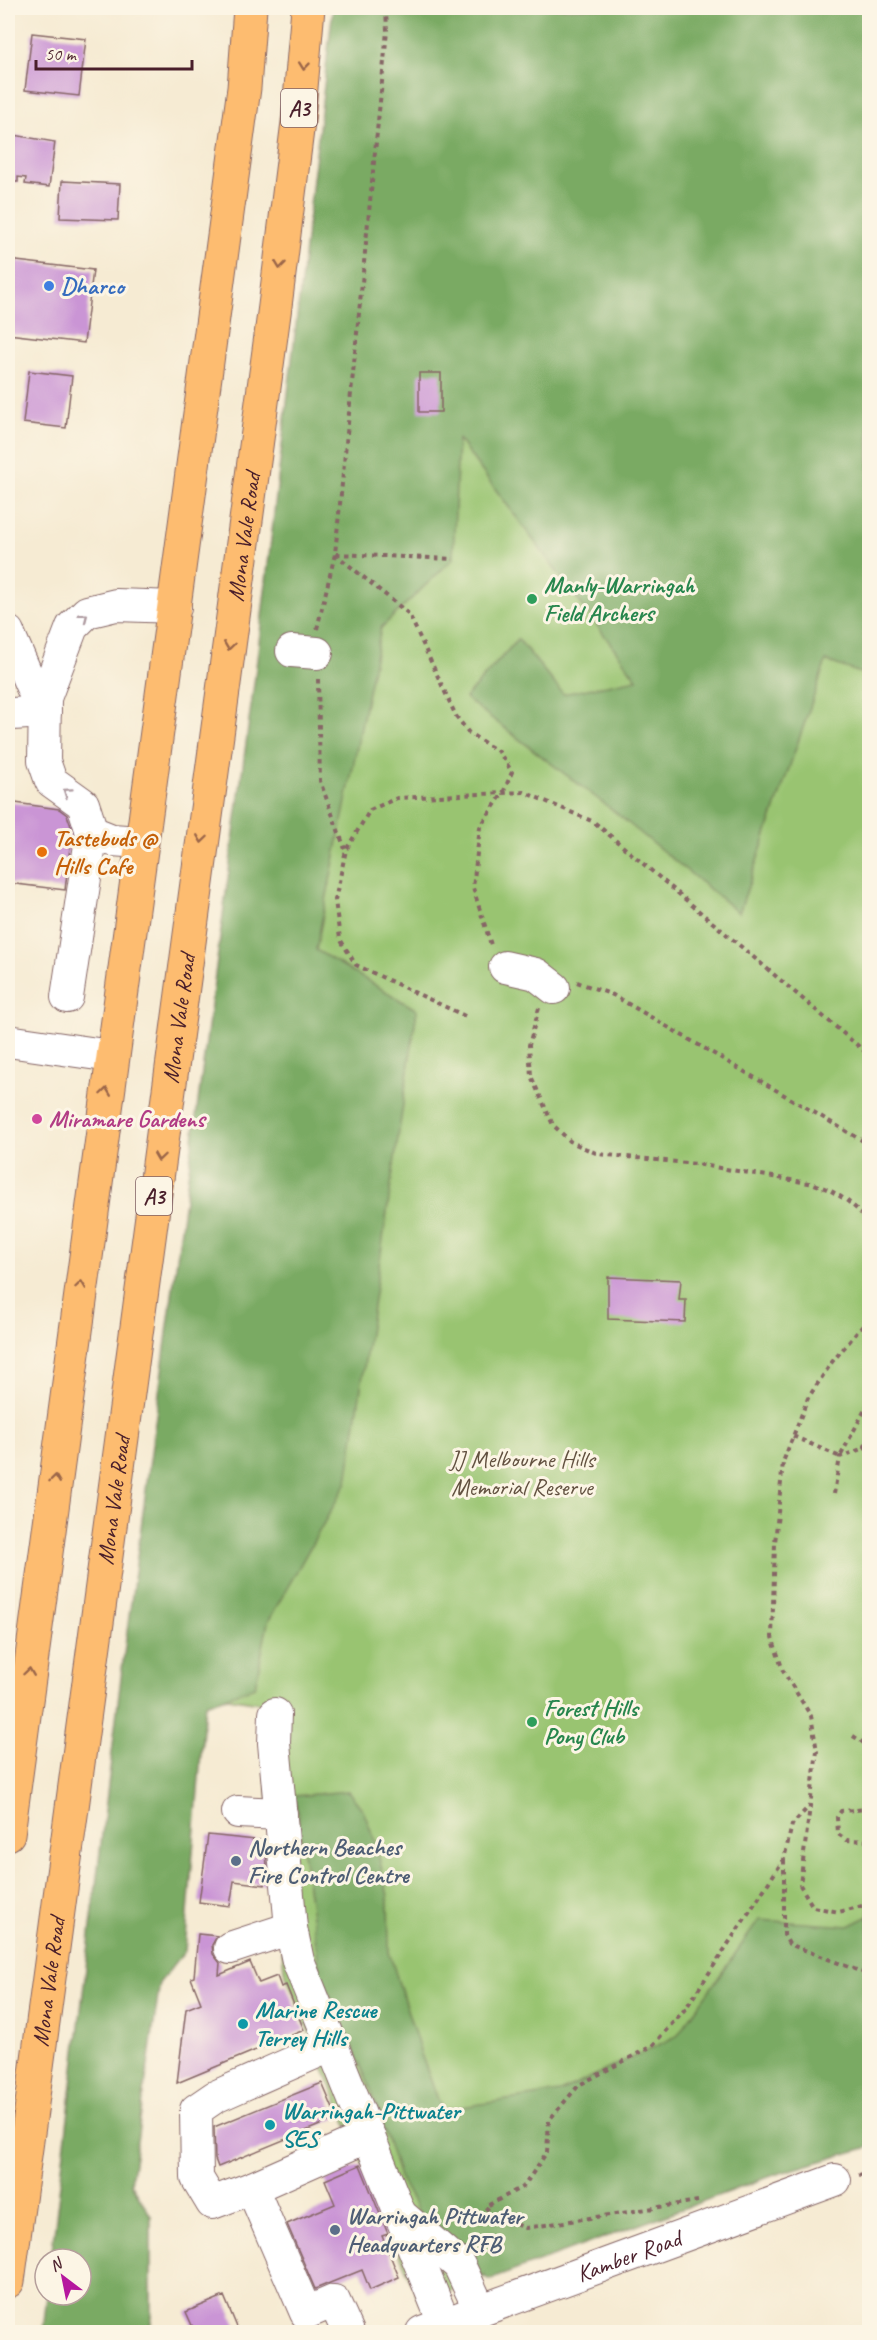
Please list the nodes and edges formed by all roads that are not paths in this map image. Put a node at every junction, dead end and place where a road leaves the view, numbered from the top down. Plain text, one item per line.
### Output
1 (250, 8) edge
2 (308, 8) edge
3 (175, 607) junction
4 (8, 632) edge
5 (45, 705) junction
6 (12, 714) dead end
7 (92, 832) junction
8 (140, 842) junction
9 (498, 963) road end
10 (554, 988) road end
11 (67, 997) dead end
12 (8, 1041) edge
13 (111, 1056) junction
14 (275, 1713) dead end
15 (238, 1812) dead end
16 (281, 1814) junction
17 (8, 1834) edge
18 (291, 1928) junction
19 (230, 1948) dead end
20 (330, 2046) junction
21 (369, 2136) junction
22 (835, 2180) dead end
23 (252, 2187) junction
24 (401, 2215) junction
25 (8, 2281) edge
26 (480, 2310) junction
27 (435, 2329) edge
28 (348, 2332) edge

1 - 3 highway
2 -> 25 highway, Mona Vale Road / A3
5 -> 3 street
3 - 8 highway
4 - 5 street
5 - 6 street
7 -> 5 street
7 - 8 street
7 - 11 street
8 - 13 highway
9 - 10 street
12 - 13 street
17 -> 13 highway
14 - 16 street
15 - 16 street
16 - 18 street
18 - 19 street
18 - 20 street
20 - 21 street
20 - 23 street
21 - 23 street
21 - 24 street
22 - 26 street, Kamber Road
23 - 28 street
24 - 26 street
24 - 27 street
26 - 27 street, Kamber Road

